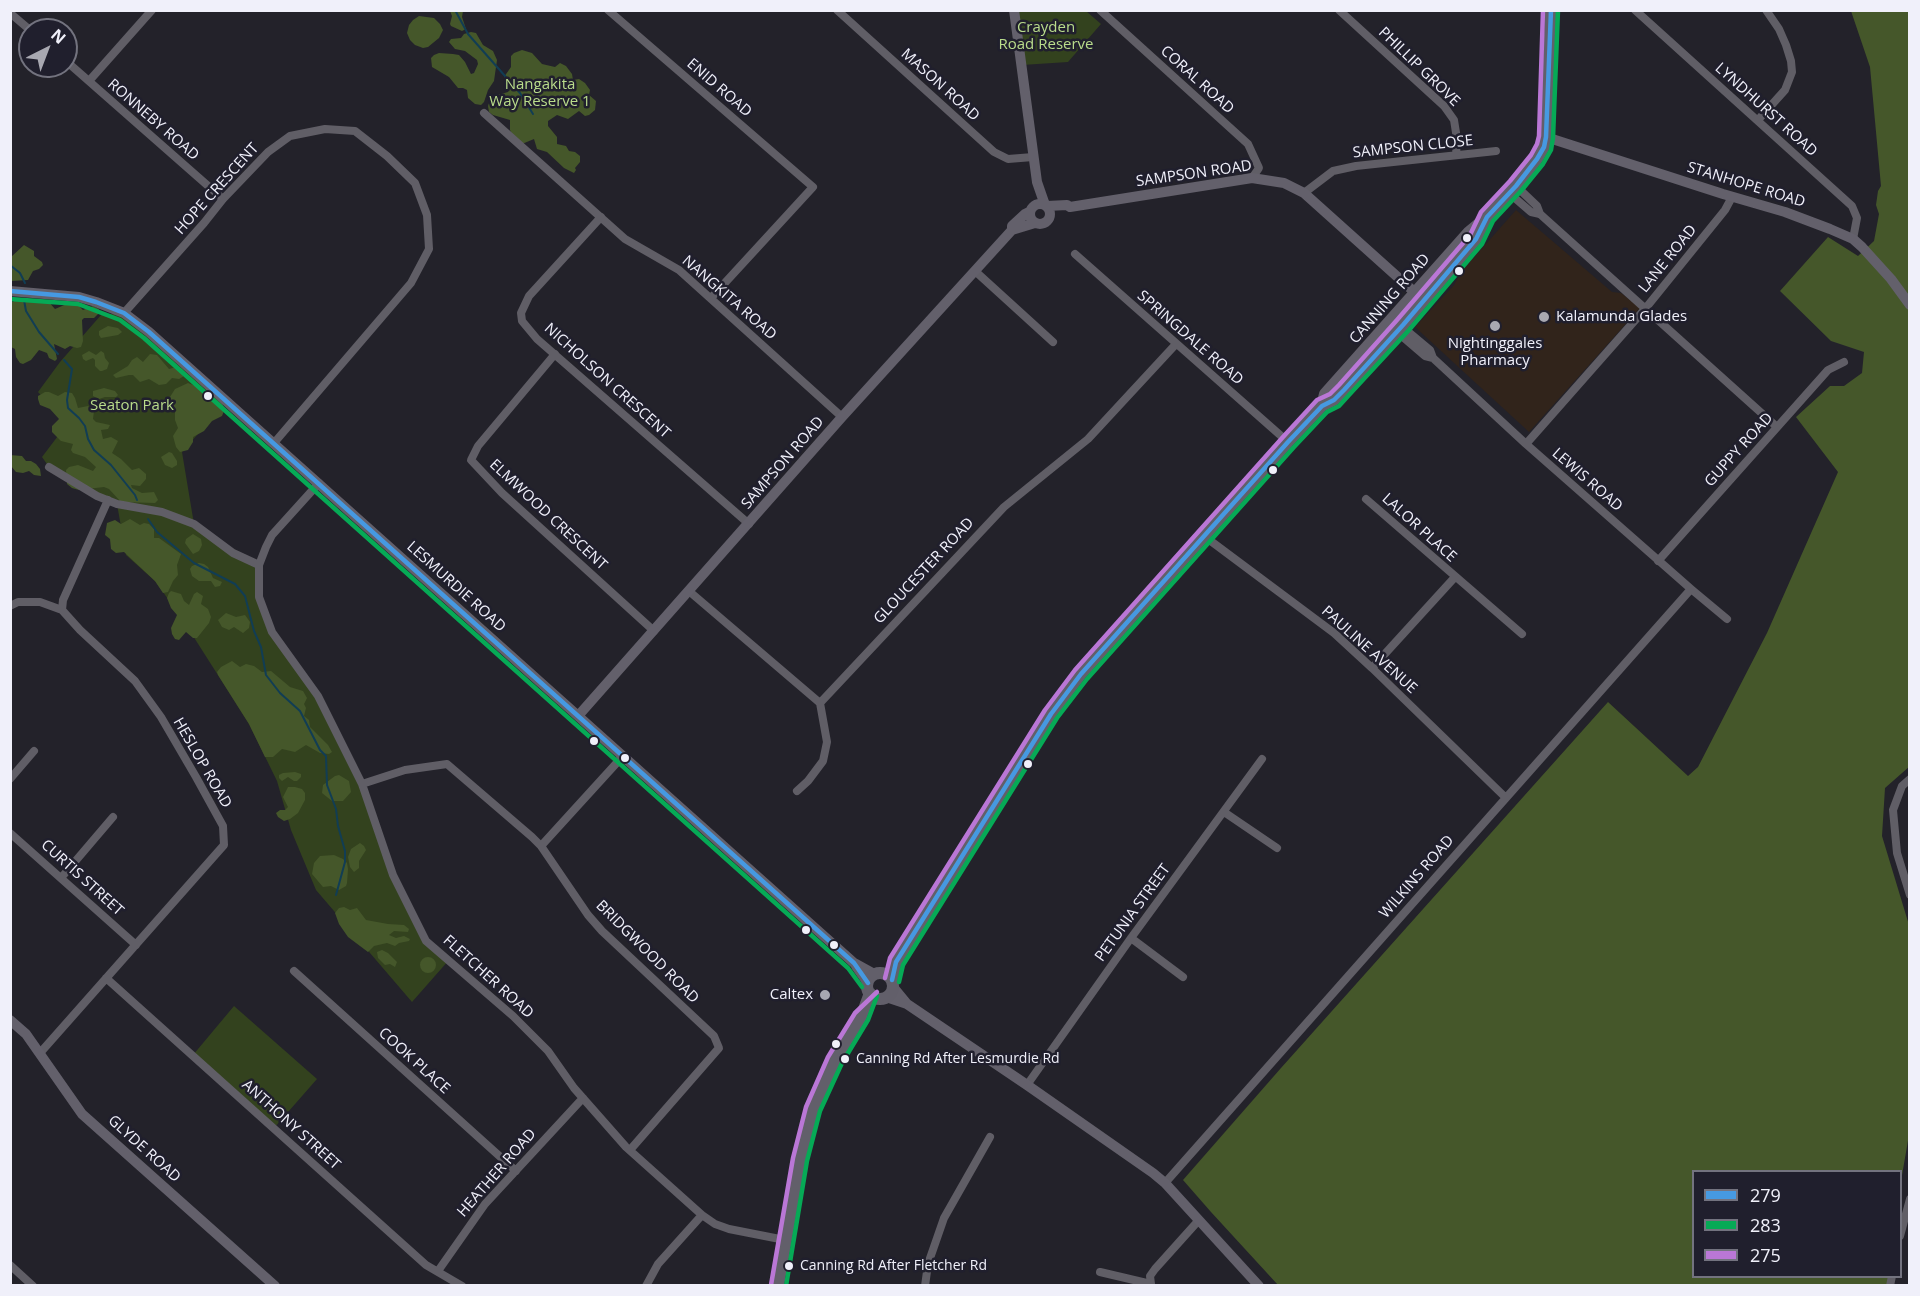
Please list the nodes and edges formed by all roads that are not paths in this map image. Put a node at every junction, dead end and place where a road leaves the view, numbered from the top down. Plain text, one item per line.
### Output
1 (152, 10) edge
2 (608, 10) edge
3 (837, 10) edge
4 (1014, 10) edge
5 (1100, 10) edge
6 (1339, 10) edge
7 (1551, 10) edge
8 (1635, 10) edge
9 (1766, 10) edge
10 (78, 72) edge
11 (88, 81) junction
12 (484, 113) dead end
13 (1758, 120) junction
14 (1546, 137) junction
15 (1496, 151) dead end
16 (1456, 155) junction
17 (1033, 157) junction
18 (1252, 178) junction
19 (1037, 182) junction
20 (1513, 189) junction
21 (1304, 193) junction
22 (1732, 197) junction
23 (223, 199) junction
24 (1046, 206) junction
25 (1070, 207) junction
26 (1032, 214) junction
27 (601, 217) junction
28 (1049, 218) junction
29 (1853, 239) junction
30 (1075, 254) dead end
31 (975, 271) junction
32 (10, 291) edge
33 (1419, 296) junction
34 (711, 298) junction
35 (1910, 305) edge
36 (1645, 309) junction
37 (124, 313) junction
38 (1397, 326) junction
39 (1053, 342) dead end
40 (1176, 344) junction
41 (555, 354) junction
42 (1844, 362) dead end
43 (842, 417) junction
44 (1777, 427) junction
45 (1288, 442) junction
46 (274, 443) junction
47 (1526, 444) junction
48 (49, 467) dead end
49 (318, 483) junction
50 (1366, 499) dead end
51 (108, 500) junction
52 (749, 524) junction
53 (1204, 536) junction
54 (1658, 561) junction
55 (259, 565) junction
56 (1455, 577) junction
57 (1691, 590) junction
58 (690, 592) junction
59 (10, 606) edge
60 (62, 610) junction
61 (1727, 619) dead end
62 (654, 631) junction
63 (1522, 634) dead end
64 (1372, 668) junction
65 (820, 703) junction
66 (578, 716) junction
67 (34, 751) dead end
68 (623, 756) junction
69 (1262, 759) dead end
70 (10, 778) edge
71 (1910, 778) edge
72 (362, 784) junction
73 (797, 791) dead end
74 (1505, 797) junction
75 (1224, 812) junction
76 (113, 817) dead end
77 (10, 832) edge
78 (541, 846) junction
79 (1277, 848) dead end
80 (61, 878) junction
81 (1910, 896) edge
82 (1131, 938) junction
83 (136, 945) junction
84 (294, 971) dead end
85 (1183, 977) dead end
86 (106, 978) junction
87 (881, 986) junction
88 (10, 1020) edge
89 (40, 1053) junction
90 (1027, 1084) junction
91 (583, 1098) junction
92 (990, 1137) dead end
93 (630, 1150) junction
94 (516, 1171) junction
95 (1165, 1183) junction
96 (1910, 1198) edge
97 (702, 1215) junction
98 (1199, 1220) junction
99 (1902, 1228) edge
100 (785, 1240) junction
101 (10, 1265) edge
102 (438, 1271) junction
103 (1100, 1272) dead end
104 (1152, 1285) edge
105 (33, 1286) edge
106 (275, 1286) edge
107 (462, 1286) edge
108 (646, 1286) edge
109 (778, 1286) edge
110 (925, 1286) edge
111 (1259, 1286) edge

1 - 11 street
2 - 34 street, ENID ROAD
3 - 17 street, MASON ROAD
4 - 17 street
5 - 18 street, CORAL ROAD
6 - 16 street, PHILLIP GROVE
7 - 14 main road, CANNING ROAD
8 - 13 street, LYNDHURST ROAD
9 - 13 street
10 - 11 street, RONNEBY ROAD
11 - 23 street, RONNEBY ROAD
12 - 27 street, NANGKITA ROAD
13 - 29 street, LYNDHURST ROAD
14 - 20 main road, CANNING ROAD
14 - 22 street, STANHOPE ROAD
15 - 16 street, SAMPSON CLOSE
16 - 21 street, SAMPSON CLOSE
17 - 19 street
18 - 21 street, SAMPSON ROAD
18 - 25 street, SAMPSON ROAD
19 - 24 street
19 - 26 street
20 - 33 main road, CANNING ROAD
20 - 36 street
21 - 33 street, SAMPSON ROAD
22 - 29 street, STANHOPE ROAD
22 - 36 street, LANE ROAD
23 - 37 street, HOPE CRESCENT
23 - 46 street, HOPE CRESCENT
24 - 25 street, SAMPSON ROAD
24 - 26 street, SAMPSON ROAD
24 - 28 street
25 - 28 street, SAMPSON ROAD
26 - 28 street, SAMPSON ROAD
26 - 31 street, SAMPSON ROAD
27 - 34 street, NANGKITA ROAD
27 - 41 street, NICHOLSON CRESCENT
29 - 35 street, STANHOPE ROAD
30 - 40 street, SPRINGDALE ROAD
31 - 39 street
31 - 43 street, SAMPSON ROAD
32 - 37 street, LESMURDIE ROAD
33 - 38 main road, CANNING ROAD
34 - 43 street, NANGKITA ROAD
36 - 44 street
36 - 47 street, LANE ROAD
37 - 46 street, LESMURDIE ROAD
38 - 45 main road, CANNING ROAD
38 - 47 street, LEWIS ROAD
40 - 45 street, SPRINGDALE ROAD
40 - 65 street, GLOUCESTER ROAD
41 - 52 street, NICHOLSON CRESCENT
41 - 62 street, ELMWOOD CRESCENT
42 - 44 street, GUPPY ROAD
43 - 52 street, SAMPSON ROAD
44 - 54 street, GUPPY ROAD
45 - 53 main road, CANNING ROAD
46 - 49 street, LESMURDIE ROAD
47 - 54 street, LEWIS ROAD
48 - 51 street
49 - 55 street, FLETCHER ROAD
49 - 66 street, LESMURDIE ROAD
50 - 56 street, LALOR PLACE
51 - 55 street
51 - 60 street
52 - 58 street, SAMPSON ROAD
53 - 64 street, PAULINE AVENUE
53 - 87 main road, CANNING ROAD
54 - 57 street, LEWIS ROAD
55 - 72 street, FLETCHER ROAD
56 - 63 street, LALOR PLACE
56 - 64 street, LALOR PLACE
57 - 61 street, LEWIS ROAD
57 - 74 street, WILKINS ROAD
58 - 62 street, SAMPSON ROAD
58 - 65 street
59 - 60 street
60 - 83 street, HESLOP ROAD
62 - 66 street, SAMPSON ROAD
64 - 74 street, PAULINE AVENUE
65 - 73 street
66 - 68 street, LESMURDIE ROAD
67 - 70 street
68 - 78 street
68 - 87 street, LESMURDIE ROAD
69 - 75 street, PETUNIA STREET
71 - 81 street
72 - 78 street, BRIDGWOOD ROAD
72 - 91 street, FLETCHER ROAD
74 - 95 street, WILKINS ROAD
75 - 79 street
75 - 82 street, PETUNIA STREET
76 - 80 street
77 - 80 street, CURTIS STREET
78 - 93 street, BRIDGWOOD ROAD
80 - 83 street, CURTIS STREET
82 - 85 street
82 - 90 street, PETUNIA STREET
83 - 86 street, HESLOP ROAD
84 - 94 street, COOK PLACE
86 - 89 street, HESLOP ROAD
86 - 102 street, ANTHONY STREET
87 - 90 street, LESMURDIE ROAD
87 - 100 main road
88 - 89 street, GLYDE ROAD
89 - 106 street, GLYDE ROAD
90 - 95 street, LESMURDIE ROAD
91 - 93 street, FLETCHER ROAD
91 - 94 street, HEATHER ROAD
92 - 110 street
93 - 97 street, FLETCHER ROAD
94 - 102 street, HEATHER ROAD
95 - 98 street, LESMURDIE ROAD
96 - 99 street
97 - 100 street, FLETCHER ROAD
97 - 108 street
98 - 104 street
98 - 111 street, LESMURDIE ROAD
100 - 109 main road
101 - 105 street
102 - 107 street, ANTHONY STREET
103 - 104 street

